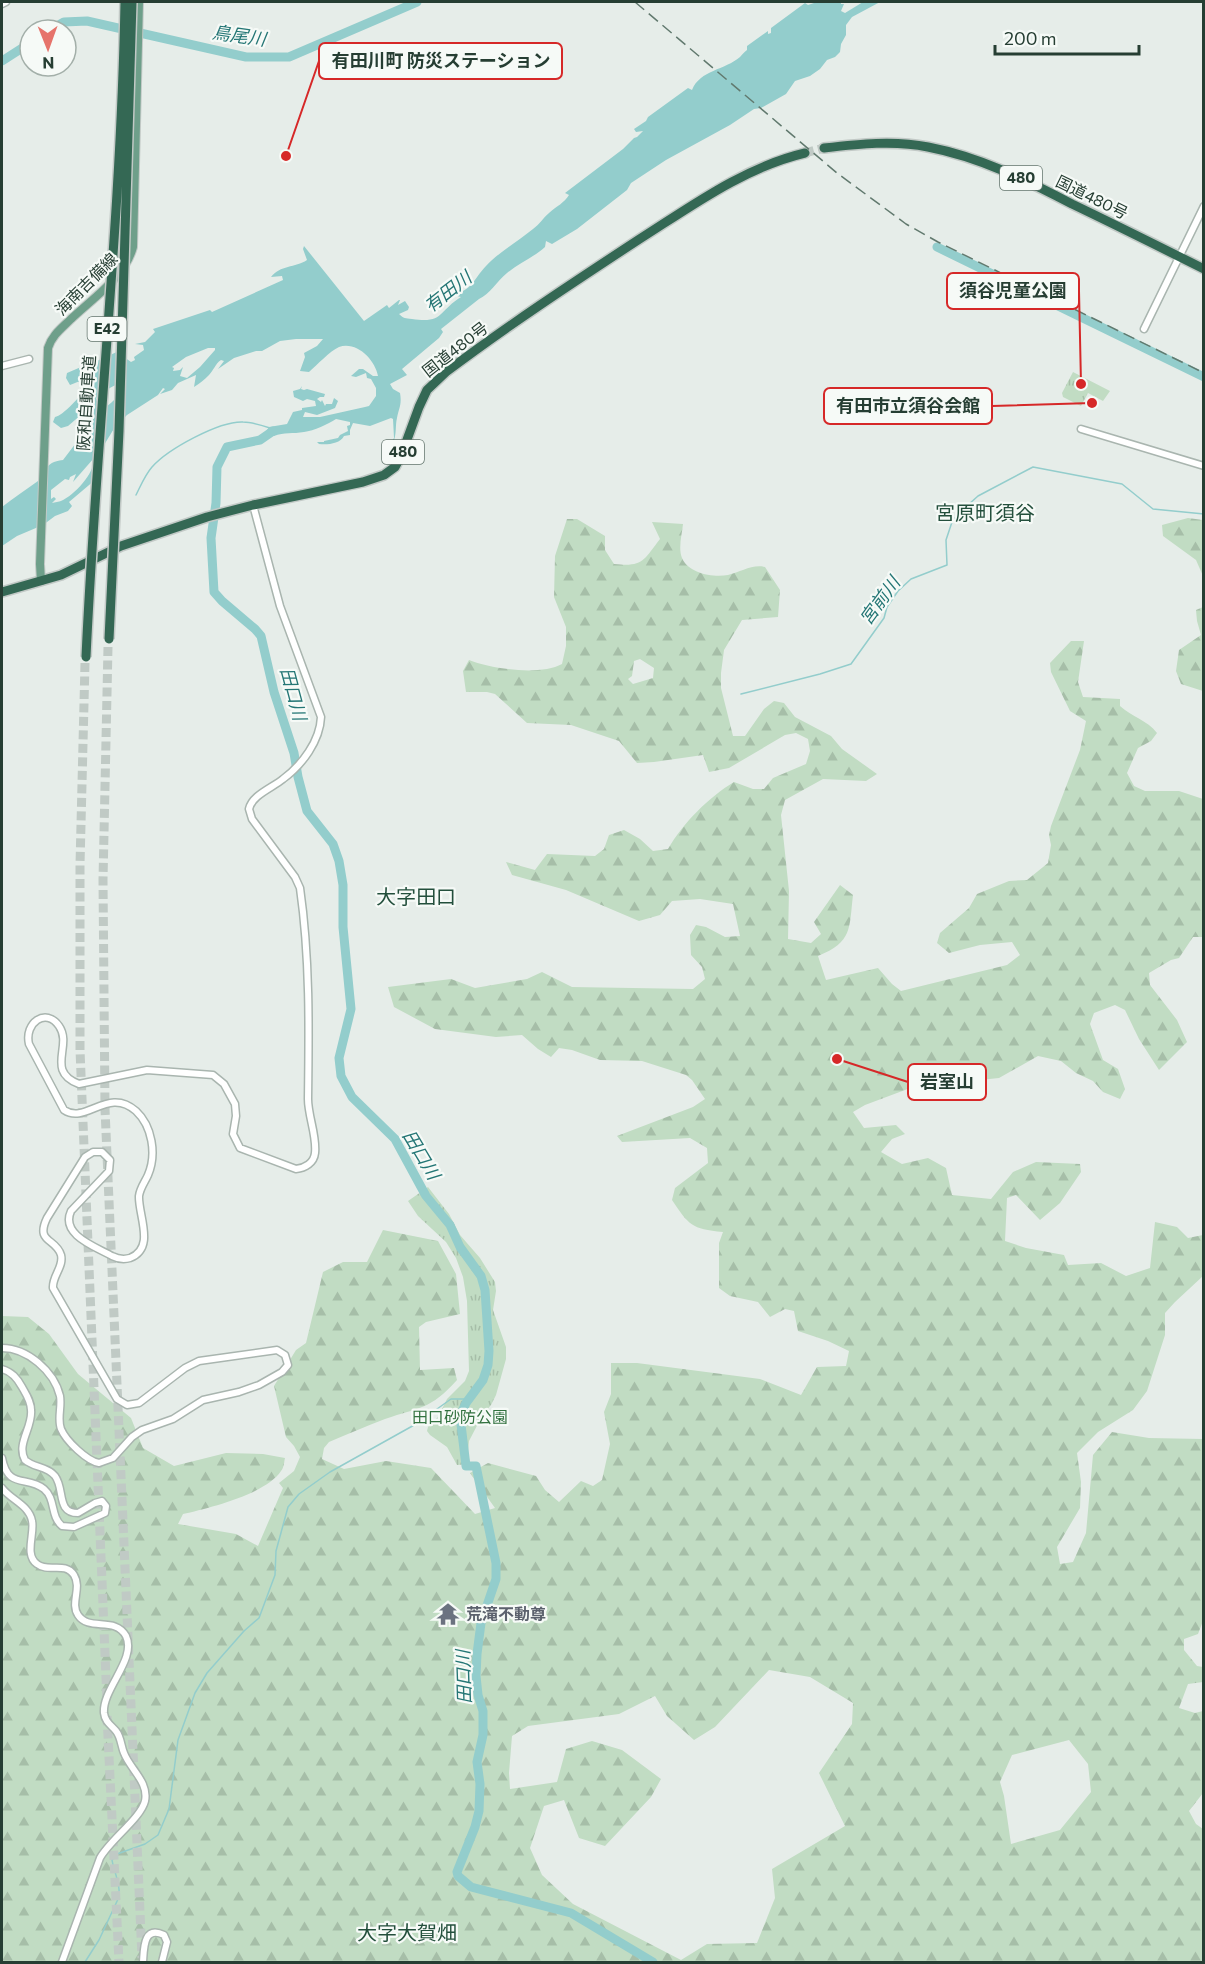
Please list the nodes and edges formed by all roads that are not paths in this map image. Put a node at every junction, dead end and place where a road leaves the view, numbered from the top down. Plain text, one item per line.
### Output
1 (6, 2) edge
2 (125, 2) edge
3 (132, 2) edge
4 (139, 2) edge
5 (2, 4) edge
6 (824, 147) tunnel mouth
7 (805, 153) tunnel mouth
8 (1203, 206) edge
9 (1179, 257) junction
10 (1203, 269) edge
11 (1144, 329) dead end
12 (29, 359) dead end
13 (2, 366) edge
14 (1081, 429) dead end
15 (1203, 466) edge
16 (253, 505) junction
17 (41, 581) junction
18 (2, 592) edge
19 (109, 643) tunnel mouth
20 (86, 660) tunnel mouth
21 (2, 1348) edge
22 (2, 1369) edge
23 (2, 1458) edge
24 (2, 1488) edge
25 (62, 1962) edge
26 (143, 1962) edge
27 (162, 1962) edge

1 - 5 street
2 - 20 highway, 阪和自動車道 / E42, bridge
3 - 19 highway, 阪和自動車道 / E42, bridge
4 - 17 main road, 海南吉備線
6 - 9 highway, 国道480号 / 480
7 - 16 highway, 国道480号 / 480
8 - 9 street
9 - 10 highway, 国道480号 / 480
9 - 11 street
12 - 13 street
14 - 15 street
16 - 17 highway, 国道480号 / 480
16 - 21 street
17 - 18 highway, 国道480号 / 480
22 - 23 street
24 - 25 street
26 - 27 street

